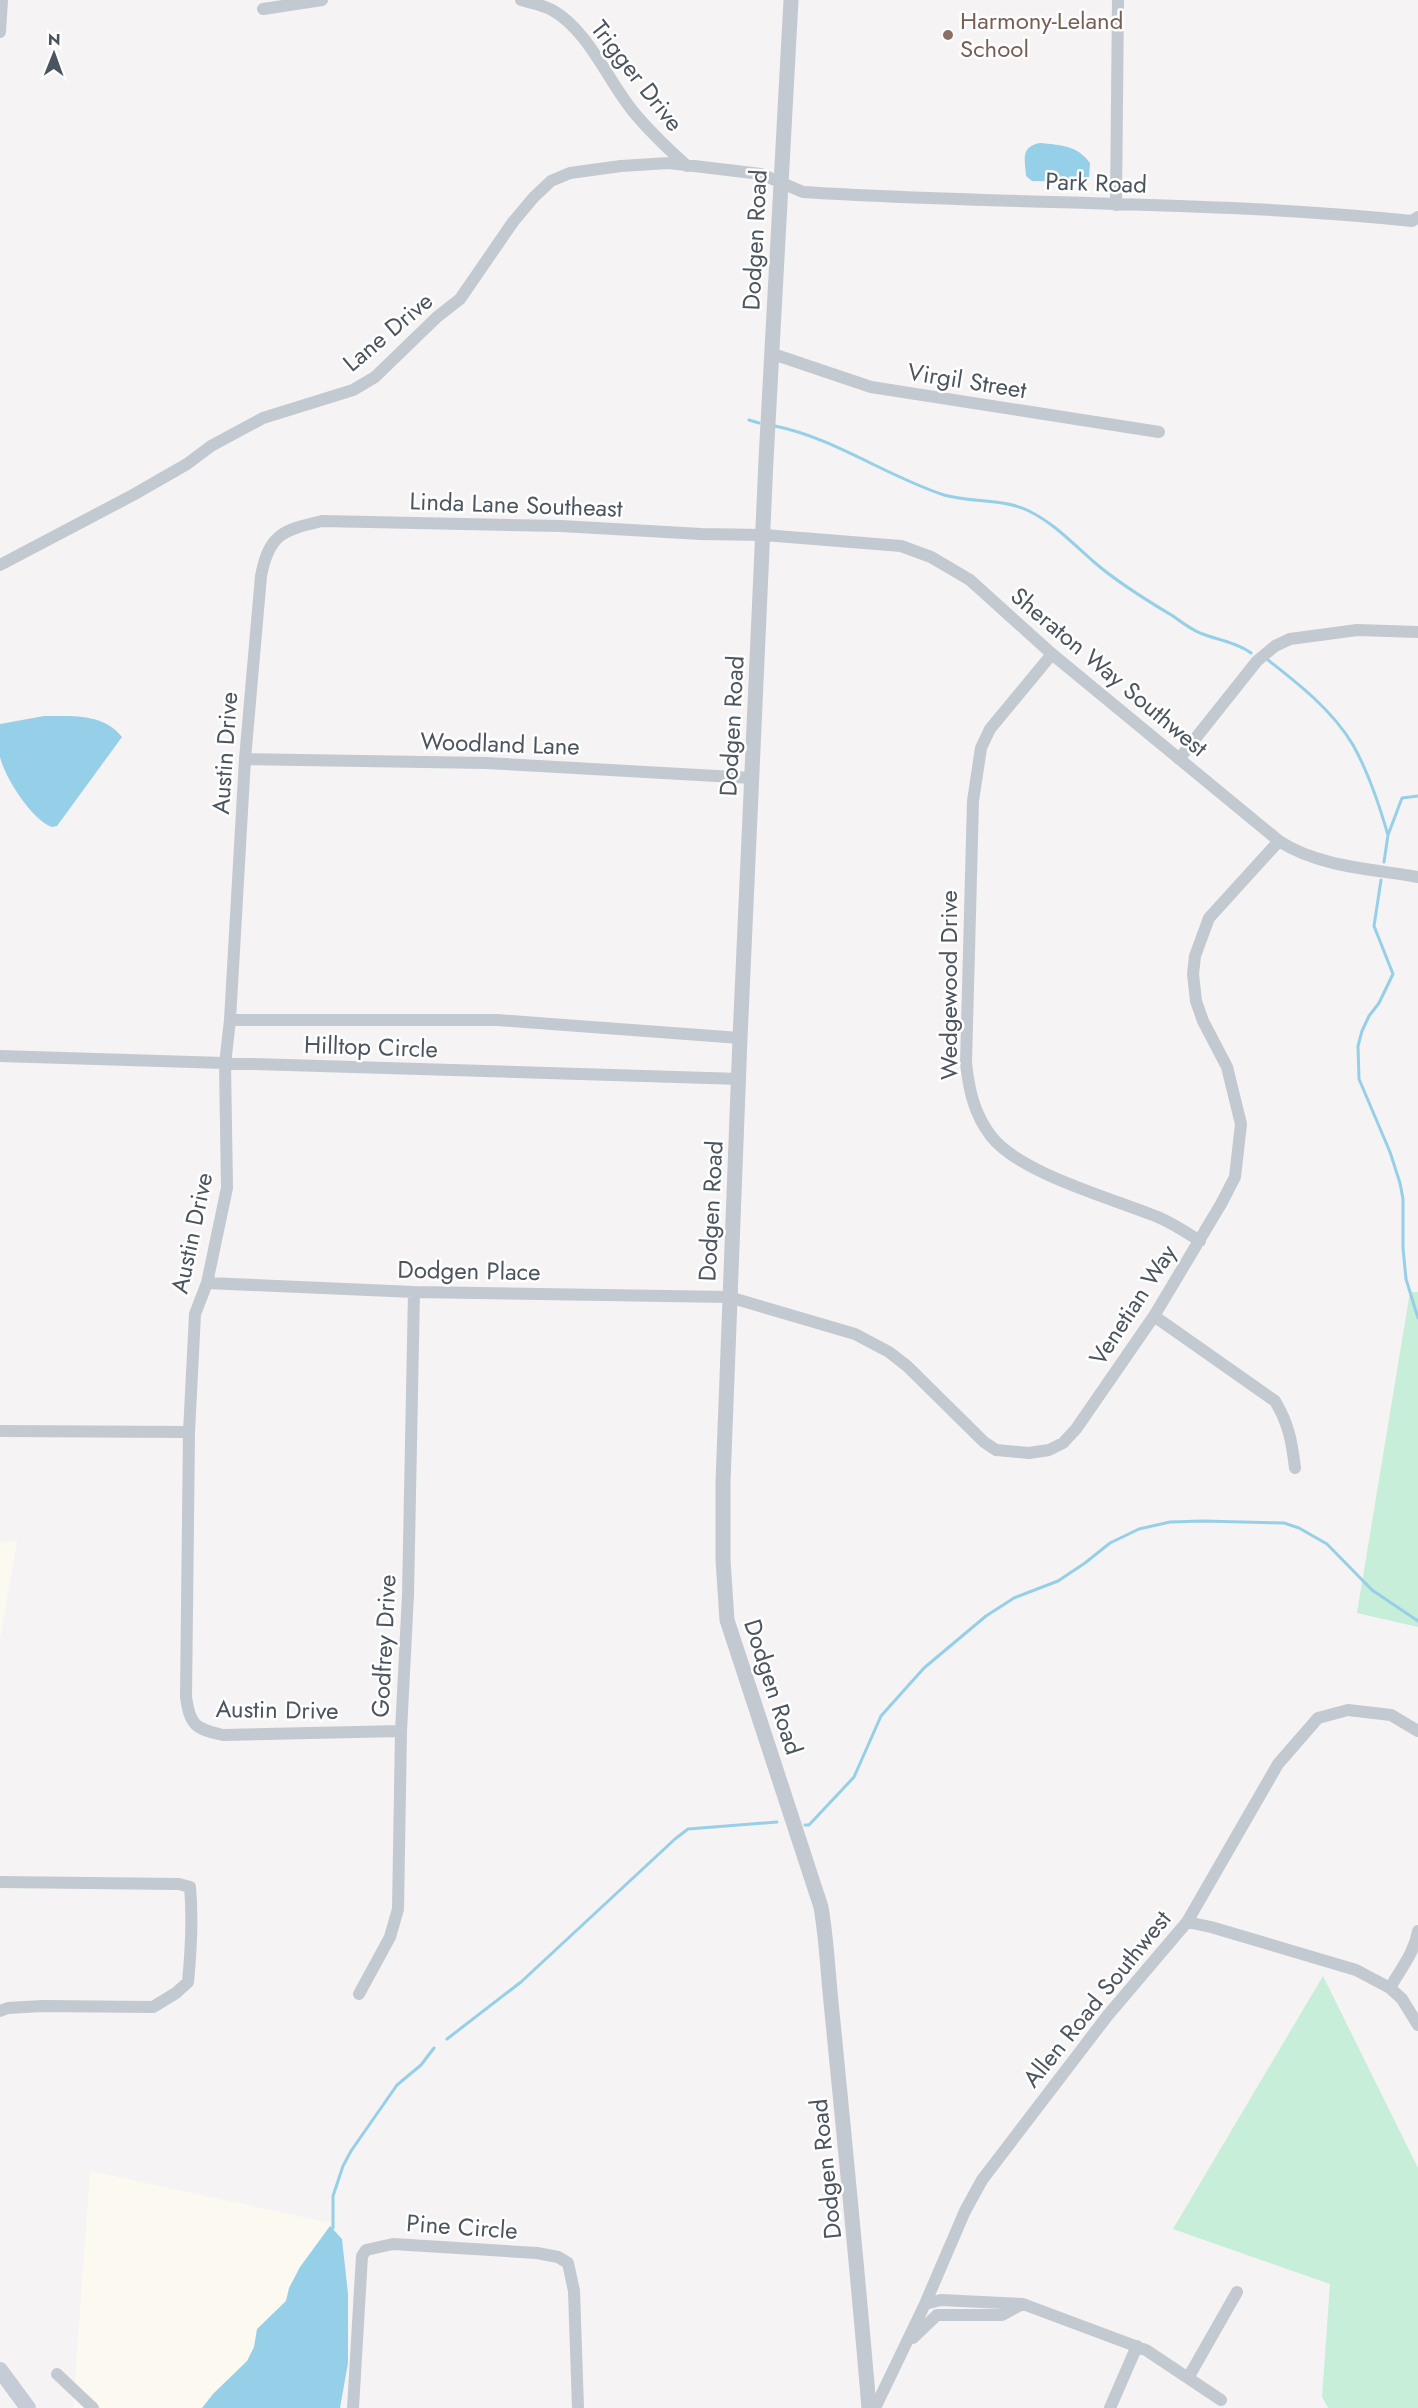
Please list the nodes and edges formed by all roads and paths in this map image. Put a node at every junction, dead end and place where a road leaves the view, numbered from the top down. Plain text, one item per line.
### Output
1 (2, 0) edge
2 (322, 0) edge
3 (521, 0) edge
4 (791, 0) edge
5 (1118, 0) edge
6 (263, 9) dead end
7 (0, 32) edge
8 (687, 166) junction
9 (780, 184) junction
10 (1116, 205) junction
11 (1415, 219) edge
12 (772, 354) junction
13 (1159, 432) dead end
14 (764, 535) junction
15 (273, 543) joint
16 (0, 565) edge
17 (1418, 632) edge
18 (1052, 654) junction
19 (245, 759) junction
20 (1179, 759) junction
21 (752, 778) junction
22 (1279, 841) junction
23 (1416, 877) edge
24 (230, 1020) junction
25 (740, 1038) junction
26 (0, 1056) edge
27 (225, 1064) junction
28 (740, 1079) junction
29 (1200, 1241) junction
30 (207, 1283) junction
31 (414, 1292) junction
32 (729, 1297) junction
33 (1155, 1316) junction
34 (0, 1431) edge
35 (189, 1432) junction
36 (1295, 1468) dead end
37 (401, 1731) junction
38 (1418, 1731) edge
39 (0, 1882) edge
40 (1187, 1922) junction
41 (1418, 1930) edge
42 (1390, 1988) junction
43 (359, 1994) dead end
44 (0, 2011) edge
45 (1418, 2025) edge
46 (1237, 2292) dead end
47 (977, 2301) junction
48 (925, 2304) junction
49 (1023, 2304) junction
50 (937, 2315) junction
51 (975, 2315) junction
52 (1137, 2346) junction
53 (903, 2349) junction
54 (0, 2370) edge
55 (57, 2374) dead end
56 (1188, 2378) junction
57 (1221, 2400) dead end
58 (27, 2408) edge
59 (93, 2408) edge
60 (352, 2408) edge
61 (578, 2408) edge
62 (869, 2408) edge
63 (875, 2408) edge
64 (1110, 2408) edge

1 - 7 street
2 - 6 street
3 - 8 street, Trigger Drive
4 - 9 street, Dodgen Road
5 - 10 street
8 - 9 street, Lane Drive
8 - 16 street, Lane Drive
9 - 10 street, Park Road
9 - 12 street, Dodgen Road
10 - 11 street, Park Road
12 - 13 street, Virgil Street
12 - 14 street, Dodgen Road
14 - 15 street, Linda Lane Southeast
14 - 18 street, Sheraton Way Southwest
14 - 21 street, Dodgen Road
15 - 19 street, Austin Drive
17 - 20 street
18 - 20 street, Sheraton Way Southwest
18 - 29 street, Wedgewood Drive
19 - 21 street, Woodland Lane
19 - 24 street, Austin Drive
20 - 22 street, Sheraton Way Southwest
21 - 25 street, Dodgen Road
22 - 23 street, Sheraton Way Southwest
22 - 29 street, Venetian Way
24 - 25 street
24 - 27 street, Austin Drive
25 - 28 street, Dodgen Road
26 - 27 street, Hilltop Circle
27 - 28 street, Hilltop Circle
27 - 30 street, Austin Drive
28 - 32 street, Dodgen Road
29 - 33 street, Venetian Way
30 - 31 street, Dodgen Place
30 - 35 street, Austin Drive
31 - 32 street, Dodgen Place
31 - 37 street, Godfrey Drive
32 - 33 street, Venetian Way
32 - 62 street, Dodgen Road
33 - 36 street
34 - 35 street
35 - 37 street, Austin Drive
37 - 43 street, Godfrey Drive
38 - 40 street, Allen Road Southwest
39 - 44 street
40 - 42 street
40 - 48 street, Allen Road Southwest
41 - 42 street
42 - 45 street
46 - 56 street
47 - 48 street
47 - 49 street
47 - 51 street
48 - 50 street
48 - 53 street, Allen Road Southwest
49 - 51 street
49 - 52 street
50 - 51 street
50 - 53 street
52 - 56 street
52 - 64 street
53 - 63 street, Allen Road Southwest
54 - 58 main road
55 - 59 street
56 - 57 street
60 - 61 street, Pine Circle

